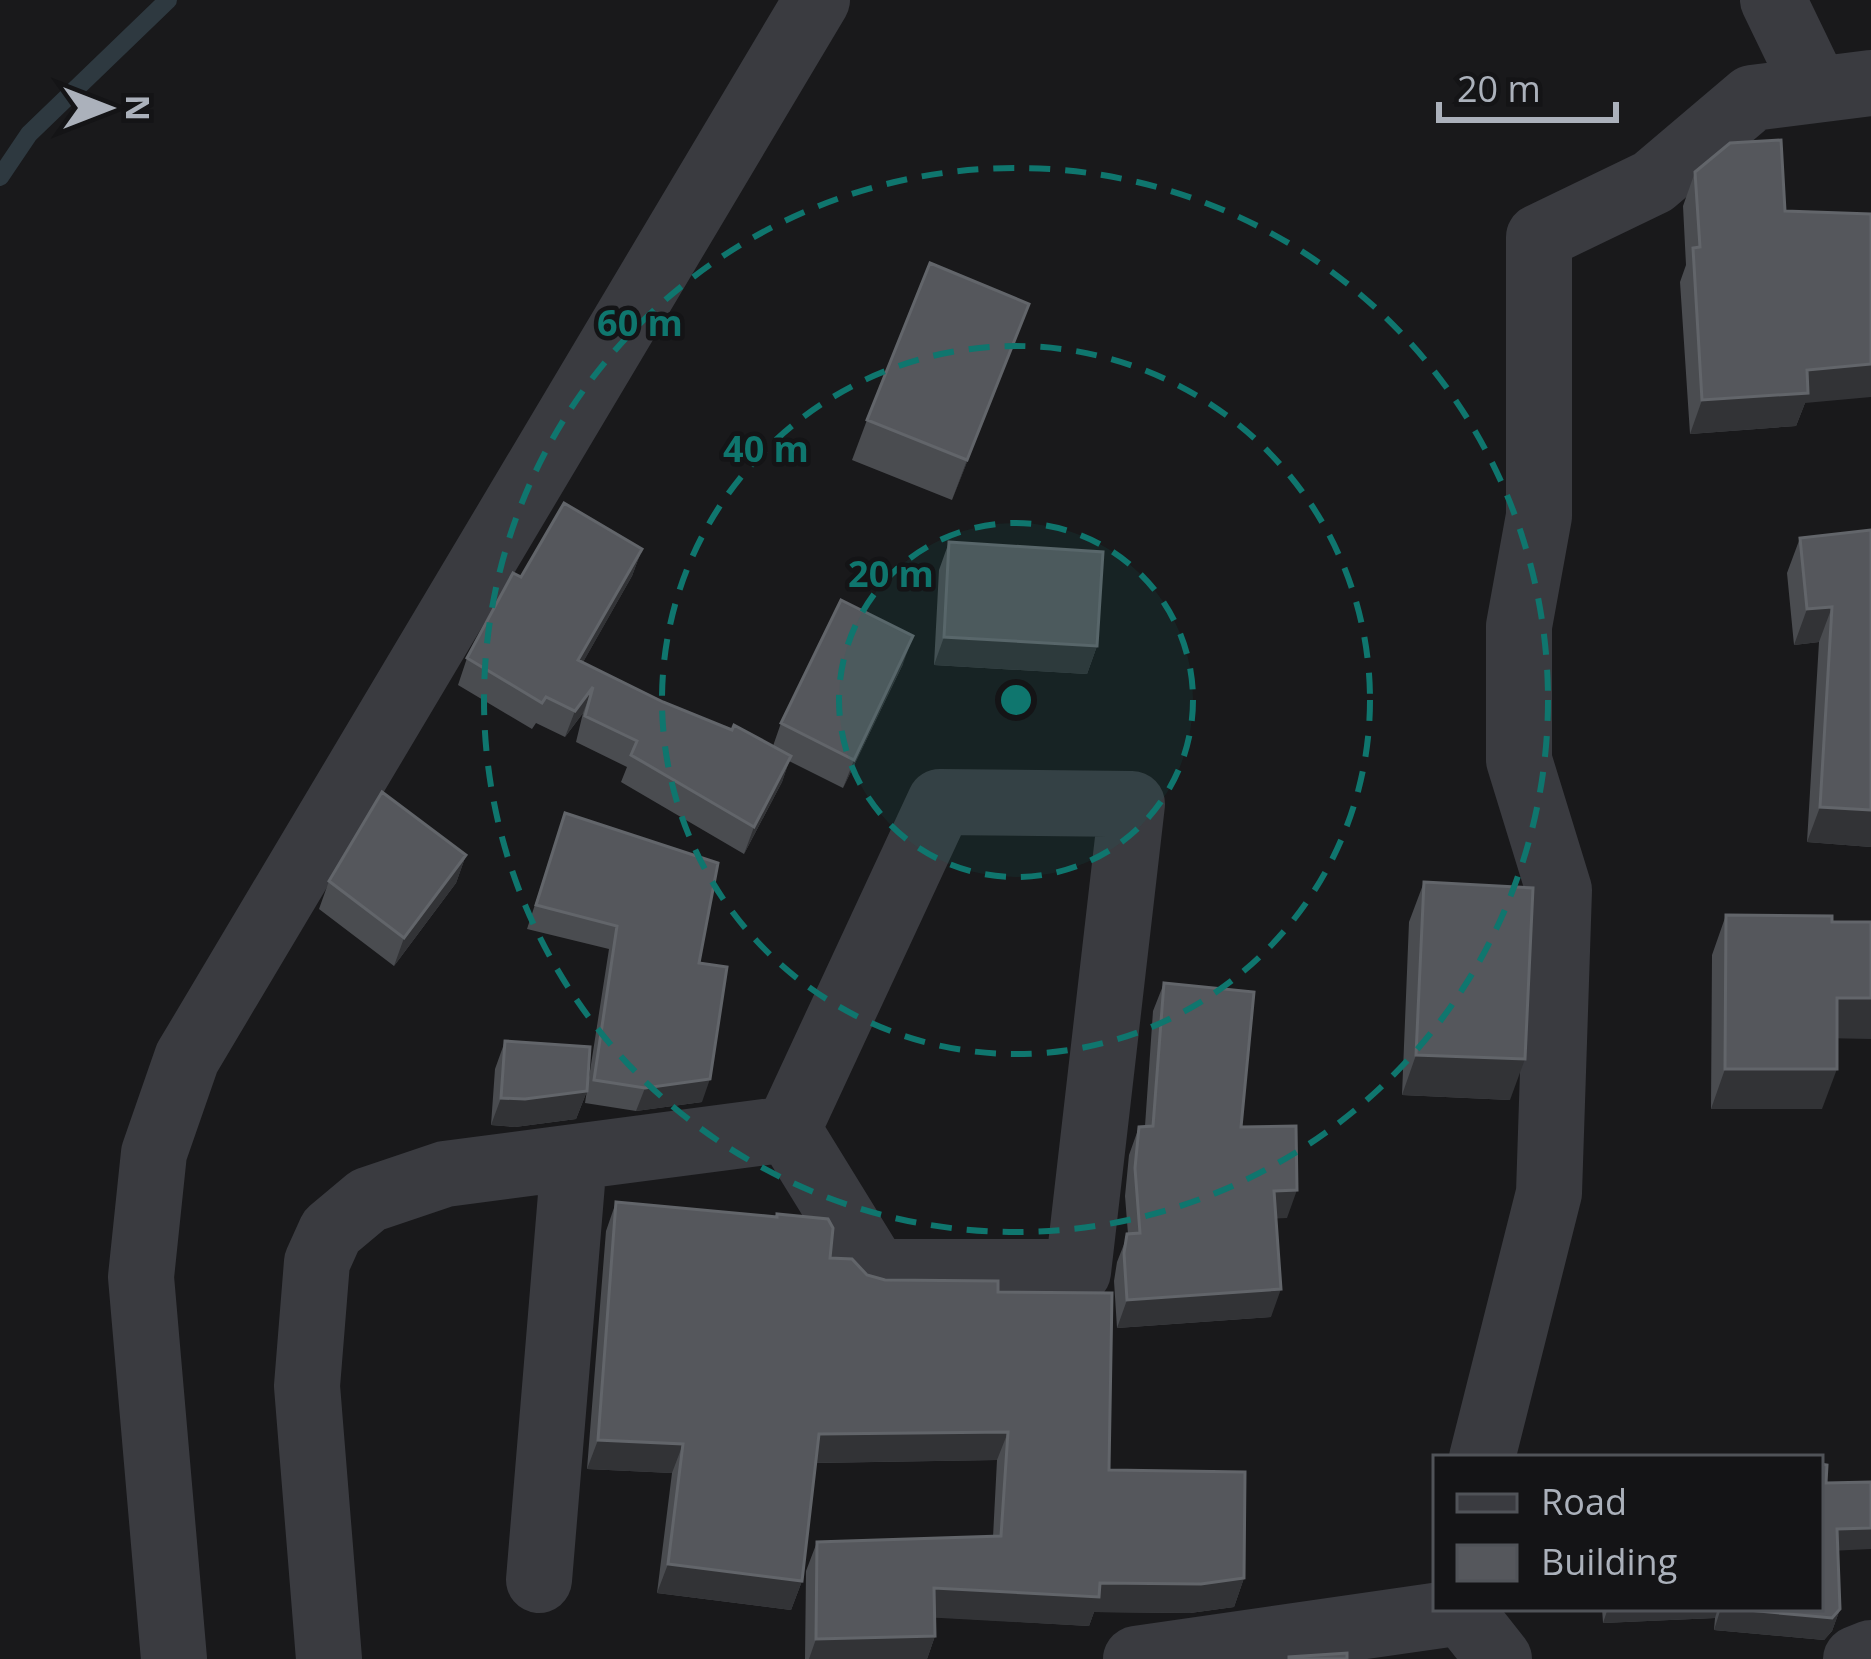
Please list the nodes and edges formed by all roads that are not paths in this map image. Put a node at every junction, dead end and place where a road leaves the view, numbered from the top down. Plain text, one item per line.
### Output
1 (817, 0) edge
2 (1773, 0) edge
3 (1843, 86) edge
4 (788, 1129) junction
5 (574, 1159) junction
6 (1483, 1455) edge
7 (539, 1580) dead end
8 (1475, 1626) edge
9 (1871, 1653) edge
10 (174, 1659) edge
11 (329, 1659) edge
12 (1136, 1659) edge
13 (1856, 1659) edge

1 - 10 street
2 - 3 street
3 - 6 street
4 - 4 street
4 - 5 street
5 - 7 street
5 - 11 street
8 - 12 street
9 - 13 street

